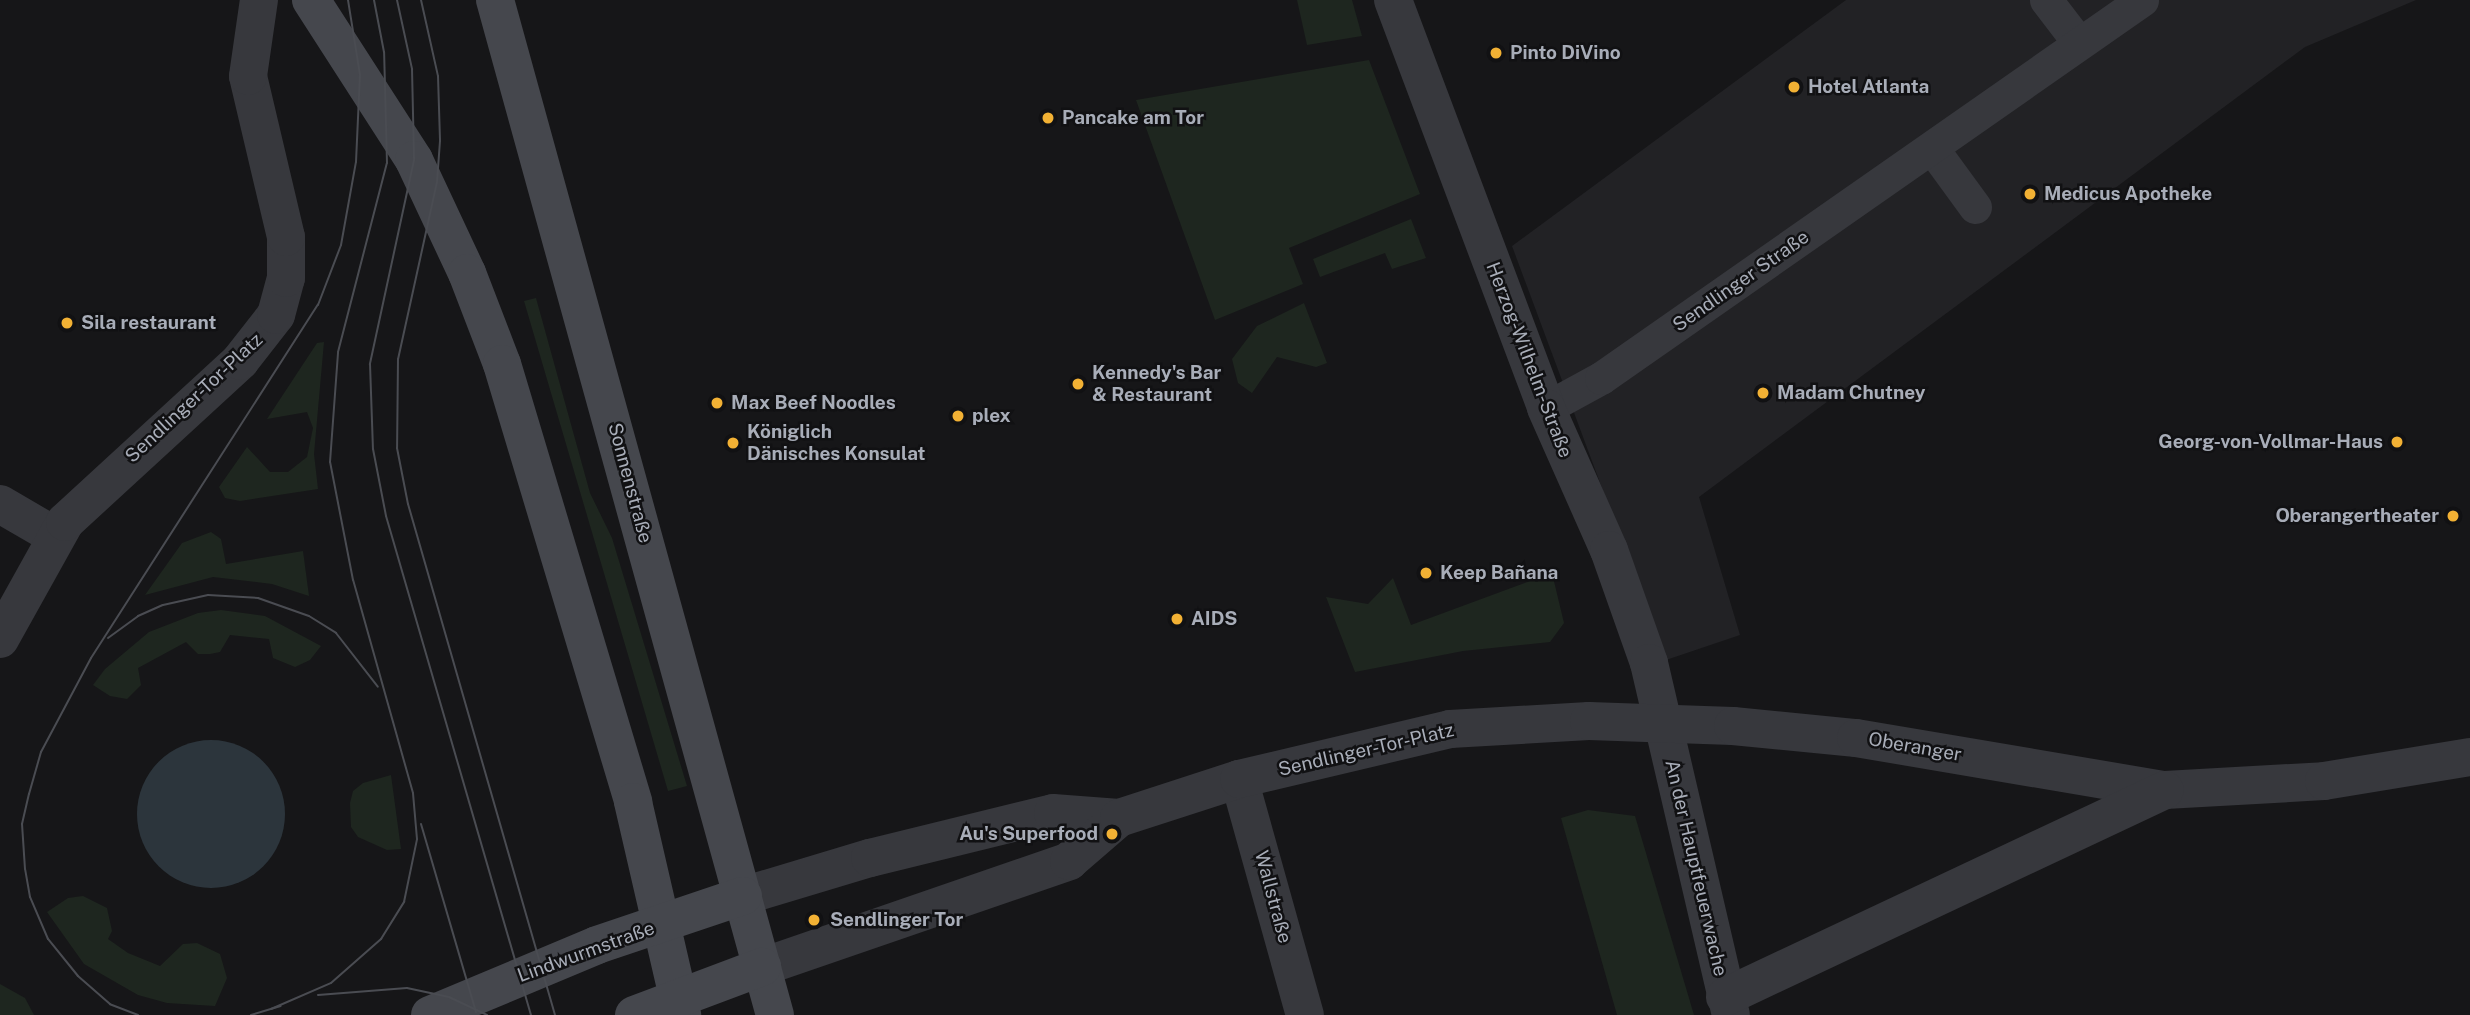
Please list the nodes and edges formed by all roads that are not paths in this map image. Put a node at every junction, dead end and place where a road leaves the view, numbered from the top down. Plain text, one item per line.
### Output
1 (260, 0) edge
2 (311, 0) edge
3 (495, 0) edge
4 (1393, 0) edge
5 (2046, 0) edge
6 (2142, 0) edge
7 (2079, 43) junction
8 (1932, 148) junction
9 (1975, 207) dead end
10 (1546, 408) junction
11 (0, 504) edge
12 (55, 536) junction
13 (0, 639) edge
14 (1663, 720) junction
15 (2470, 757) edge
16 (1239, 779) junction
17 (2165, 789) junction
18 (1119, 818) junction
19 (743, 896) junction
20 (661, 924) junction
21 (762, 967) junction
22 (680, 1006) edge
23 (1728, 1006) edge
24 (430, 1015) edge
25 (634, 1015) edge
26 (775, 1015) edge
27 (1305, 1015) edge

1 - 12 street, Sendlinger-Tor-Platz
2 - 20 main road
3 - 19 main road, Sonnenstraße
4 - 10 street, Herzog-Wilhelm-Straße
5 - 7 street
6 - 7 street, Sendlinger Straße
7 - 8 street, Sendlinger Straße
8 - 9 street
8 - 10 street, Sendlinger Straße
10 - 14 street, Herzog-Wilhelm-Straße
11 - 12 street
12 - 13 street, Sendlinger-Tor-Platz
14 - 16 street, Sendlinger-Tor-Platz
14 - 17 street, Oberanger
14 - 23 street, An der Hauptfeuerwache
15 - 17 street, Oberanger
16 - 18 street, Sendlinger-Tor-Platz
16 - 27 street, Wallstraße
17 - 23 street, Oberanger
18 - 19 street, Sendlinger-Tor-Platz
18 - 21 street, Sendlinger-Tor-Platz
19 - 20 main road, Lindwurmstraße
19 - 21 main road, Sonnenstraße
20 - 22 main road
20 - 24 main road, Lindwurmstraße
21 - 22 main road
21 - 26 main road, Sonnenstraße
22 - 25 main road

